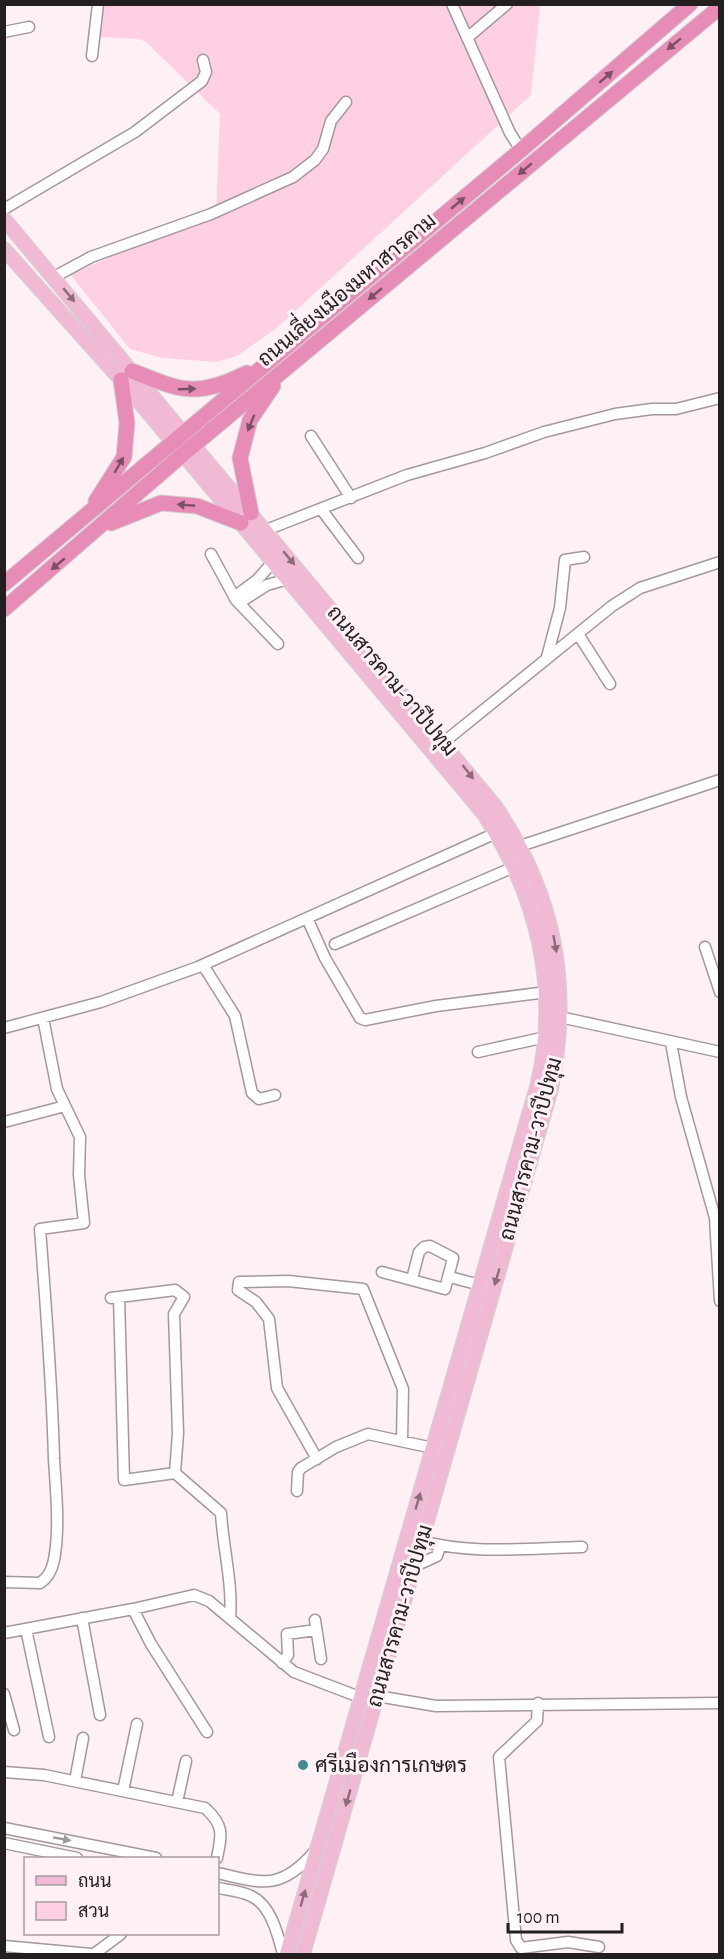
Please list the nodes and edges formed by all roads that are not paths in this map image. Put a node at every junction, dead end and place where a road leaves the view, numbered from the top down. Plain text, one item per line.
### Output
1 (98, 4) edge
2 (452, 4) edge
3 (507, 4) edge
4 (686, 6) edge
5 (720, 7) edge
6 (29, 27) dead end
7 (4, 32) edge
8 (467, 38) junction
9 (92, 56) dead end
10 (203, 60) dead end
11 (346, 102) dead end
12 (521, 150) junction
13 (4, 209) edge
14 (4, 219) edge
15 (4, 249) edge
16 (54, 277) junction
17 (269, 363) junction
18 (281, 373) junction
19 (127, 375) junction
20 (720, 398) edge
21 (311, 436) dead end
22 (184, 443) junction
23 (351, 498) junction
24 (321, 509) junction
25 (88, 514) junction
26 (246, 518) junction
27 (102, 526) junction
28 (266, 530) junction
29 (211, 554) dead end
30 (584, 557) dead end
31 (358, 558) dead end
32 (273, 562) junction
33 (720, 562) edge
34 (288, 579) junction
35 (4, 584) edge
36 (236, 600) junction
37 (4, 609) edge
38 (578, 634) junction
39 (278, 644) dead end
40 (548, 657) junction
41 (610, 684) dead end
42 (399, 689) junction
43 (388, 698) junction
44 (444, 742) junction
45 (720, 780) edge
46 (496, 833) junction
47 (520, 846) junction
48 (514, 867) junction
49 (307, 918) junction
50 (335, 944) dead end
51 (705, 947) dead end
52 (203, 965) junction
53 (547, 992) junction
54 (720, 992) edge
55 (561, 1017) junction
56 (43, 1018) junction
57 (4, 1028) edge
58 (546, 1037) junction
59 (671, 1043) junction
60 (478, 1052) dead end
61 (720, 1052) edge
62 (275, 1095) dead end
63 (65, 1106) junction
64 (4, 1122) edge
65 (382, 1272) dead end
66 (450, 1277) junction
67 (412, 1279) junction
68 (480, 1286) junction
69 (720, 1301) edge
70 (469, 1348) junction
71 (402, 1440) junction
72 (433, 1448) junction
73 (317, 1459) junction
74 (175, 1473) junction
75 (297, 1491) dead end
76 (422, 1540) junction
77 (440, 1546) junction
78 (582, 1547) dead end
79 (415, 1566) junction
80 (4, 1582) edge
81 (133, 1609) junction
82 (82, 1618) junction
83 (230, 1618) junction
84 (26, 1629) junction
85 (4, 1633) edge
86 (321, 1659) dead end
87 (282, 1664) junction
88 (4, 1694) edge
89 (372, 1698) junction
90 (538, 1703) junction
91 (720, 1703) edge
92 (100, 1715) dead end
93 (137, 1724) dead end
94 (14, 1730) dead end
95 (207, 1732) dead end
96 (50, 1737) dead end
97 (83, 1738) dead end
98 (186, 1761) dead end
99 (4, 1772) edge
100 (75, 1781) junction
101 (123, 1791) junction
102 (177, 1802) junction
103 (4, 1828) edge
104 (4, 1843) edge
105 (318, 1847) junction
106 (72, 1857) edge
107 (151, 1857) edge
108 (217, 1857) edge
109 (219, 1873) edge
110 (219, 1888) edge
111 (120, 1935) edge
112 (4, 1946) edge
113 (599, 1947) dead end
114 (92, 1954) edge
115 (285, 1954) edge
116 (303, 1954) edge

1 - 9 street
2 - 8 street
3 - 8 street
12 -> 4 highway, ถนนเลี่ยงเมืองมหาสารคาม
5 -> 18 highway, ถนนเลี่ยงเมืองมหาสารคาม
6 - 7 street
8 - 12 street
10 - 13 street
11 - 16 street
17 -> 12 highway, ถนนเลี่ยงเมืองมหาสารคาม
14 - 16 main road, ถนนสารคาม-วาปีปทุม
15 - 19 main road, ถนนสารคาม-วาปีปทุม
16 -> 19 main road, ถนนสารคาม-วาปีปทุม
19 -> 17 highway
17 - 22 highway, ถนนเลี่ยงเมืองมหาสารคาม
18 - 22 highway, ถนนเลี่ยงเมืองมหาสารคาม
18 -> 26 highway
19 - 22 main road, ถนนสารคาม-วาปีปทุม
25 -> 19 highway
20 - 23 street
21 - 23 street
22 - 25 highway, ถนนเลี่ยงเมืองมหาสารคาม
22 - 26 main road, ถนนสารคาม-วาปีปทุม
22 - 27 highway, ถนนเลี่ยงเมืองมหาสารคาม
23 - 24 street
24 - 28 street
24 - 31 street
25 - 35 highway, ถนนเลี่ยงเมืองมหาสารคาม
26 -> 27 highway
26 - 28 main road, ถนนสารคาม-วาปีปทุม
26 - 32 main road, ถนนสารคาม-วาปีปทุม
27 -> 37 highway, ถนนเลี่ยงเมืองมหาสารคาม
28 -> 42 main road, ถนนสารคาม-วาปีปทุม
29 - 36 street
30 - 40 street
32 - 34 main road, ถนนสารคาม-วาปีปทุม
32 - 36 street
33 - 38 street
34 - 36 street
34 - 43 main road, ถนนสารคาม-วาปีปทุม
36 - 39 street
38 - 40 street
38 - 41 street
40 - 44 street
42 - 43 main road
42 - 44 main road, ถนนสารคาม-วาปีปทุม
43 - 46 main road, ถนนสารคาม-วาปีปทุม
44 -> 47 main road, ถนนสารคาม-วาปีปทุม
45 - 47 street
46 - 48 main road, ถนนสารคาม-วาปีปทุม
46 - 49 street
47 -> 55 main road, ถนนสารคาม-วาปีปทุม
48 - 50 street
48 - 53 main road, ถนนสารคาม-วาปีปทุม
49 - 52 street
49 - 53 street
51 - 54 street
52 - 56 street
52 - 62 street
53 - 58 main road, ถนนสารคาม-วาปีปทุม
55 - 59 street
55 -> 70 main road, ถนนสารคาม-วาปีปทุม
56 - 57 street
56 - 63 street
58 - 60 street
58 - 68 main road, ถนนสารคาม-วาปีปทุม
59 - 61 street
59 - 69 street
63 - 64 street
63 - 80 street
65 - 67 street
66 - 67 street
66 - 67 street
66 - 68 street
68 - 70 main road, ถนนสารคาม-วาปีปทุม
70 - 72 main road, ถนนสารคาม-วาปีปทุม
70 - 76 main road, ถนนสารคาม-วาปีปทุม
71 - 72 street
71 - 73 street
71 - 73 street
89 -> 72 main road, ถนนสารคาม-วาปีปทุม
73 - 75 street
74 - 74 street
74 - 83 street
76 - 77 street
76 - 79 main road, ถนนสารคาม-วาปีปทุม
77 - 78 street
77 - 79 street
79 - 89 main road, ถนนสารคาม-วาปีปทุม
81 - 82 street
81 - 83 street
81 - 95 street
82 - 84 street
82 - 92 street
83 - 87 street
84 - 85 street
84 - 96 street
86 - 87 street
87 - 89 street
88 - 94 street
89 - 90 street
89 - 105 main road, ถนนสารคาม-วาปีปทุม
89 -> 116 main road, ถนนสารคาม-วาปีปทุม
90 - 91 street
90 - 113 street
93 - 101 street
97 - 100 street
98 - 102 street
99 - 100 street
100 - 101 street
101 - 102 street
102 - 108 street
103 -> 107 street
104 - 106 street
105 - 109 street
115 -> 105 main road, ถนนสารคาม-วาปีปทุม
110 - 115 street
111 - 114 street
112 - 114 street

